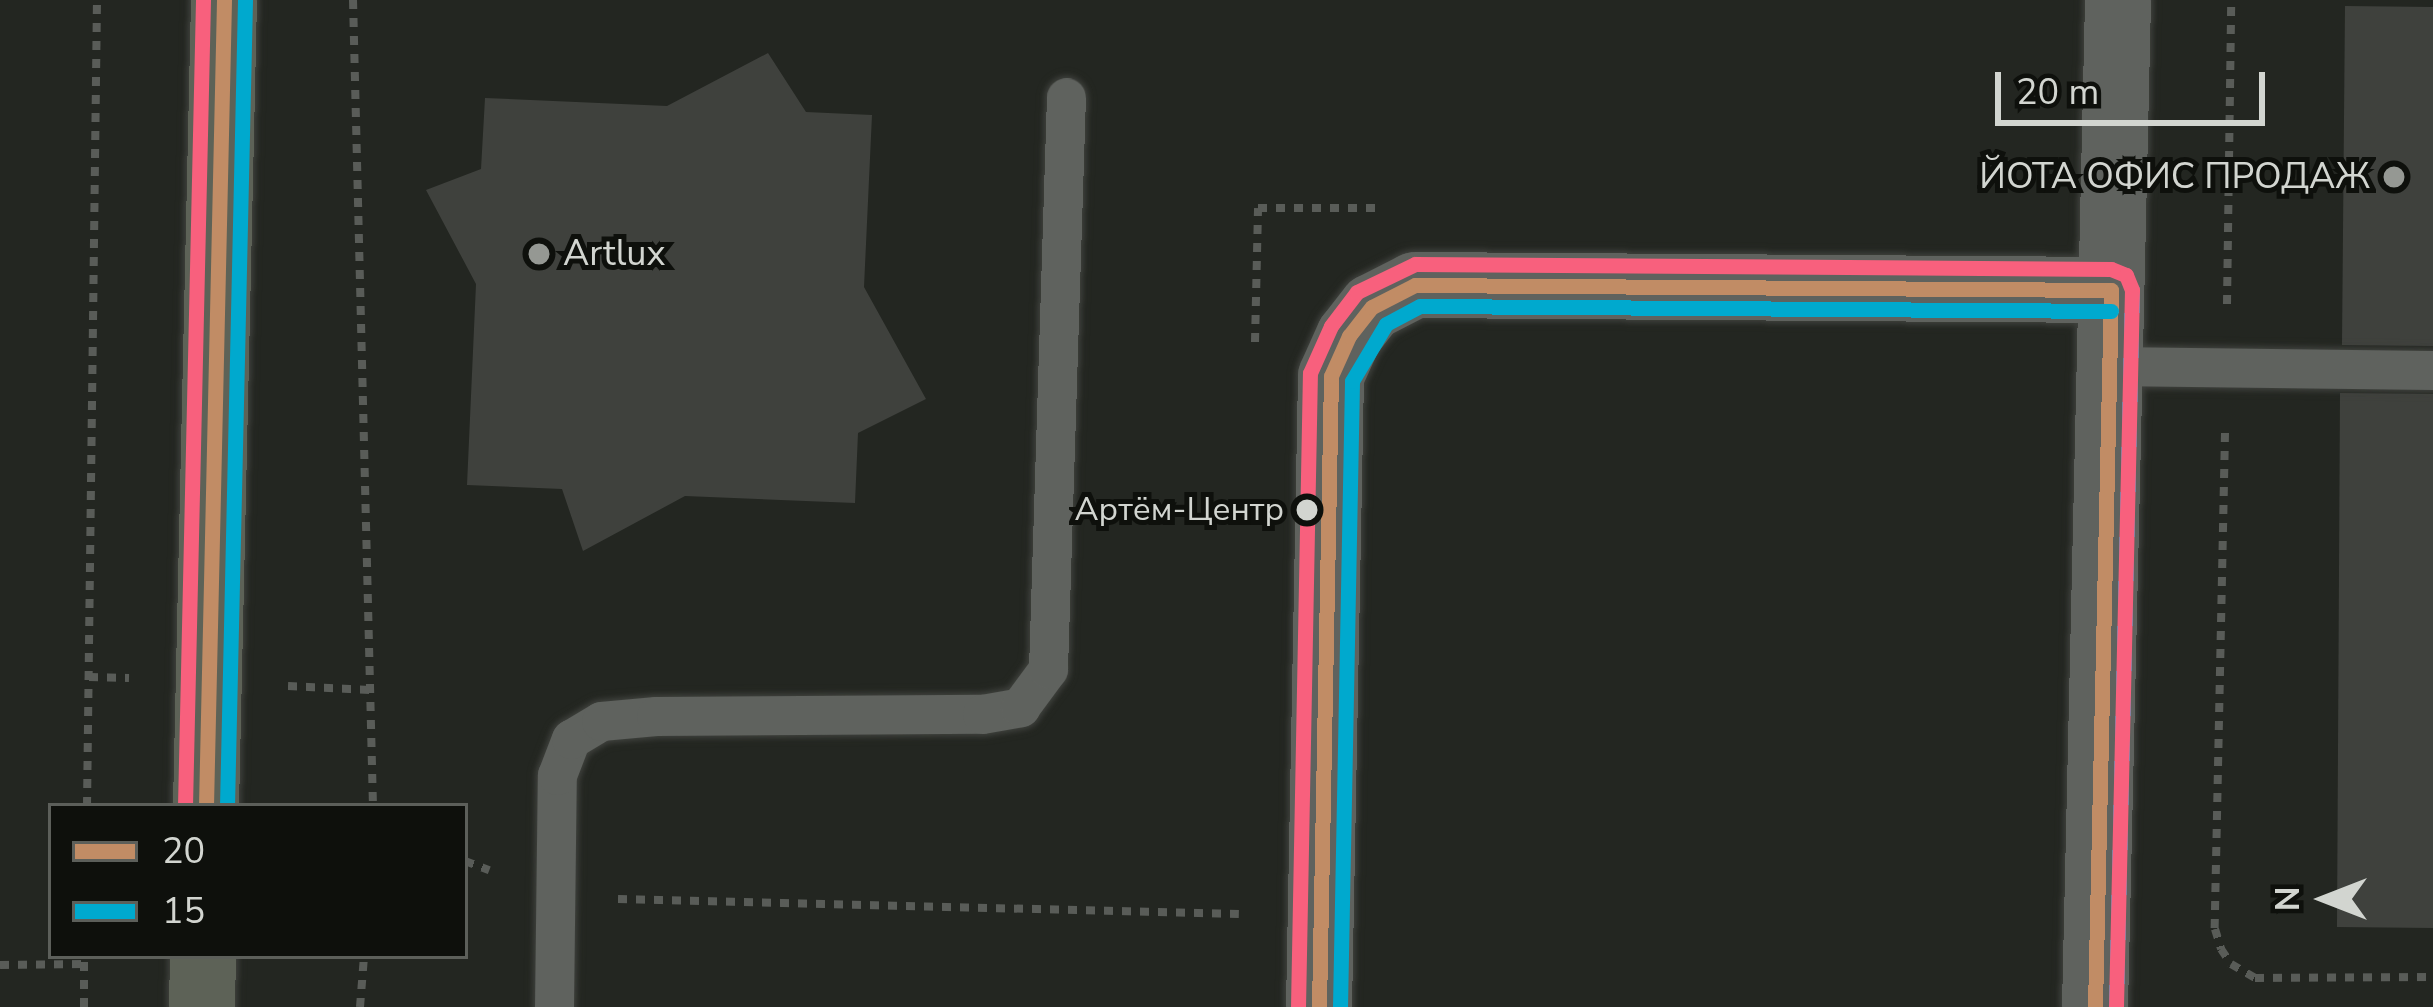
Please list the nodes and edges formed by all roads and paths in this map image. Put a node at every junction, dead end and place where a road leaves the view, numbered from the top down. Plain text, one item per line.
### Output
1 (97, 0) edge
2 (224, 0) edge
3 (353, 0) edge
4 (2118, 0) edge
5 (2231, 0) edge
6 (1066, 97) dead end
7 (2111, 290) junction
8 (2110, 366) junction
9 (2227, 368) junction
10 (2433, 370) edge
11 (87, 803) edge
12 (206, 803) edge
13 (373, 803) edge
14 (203, 959) edge
15 (364, 959) edge
16 (84, 960) edge
17 (0, 965) edge
18 (2433, 977) edge
19 (84, 1007) edge
20 (202, 1007) edge
21 (360, 1007) edge
22 (554, 1007) edge
23 (1319, 1007) edge
24 (2095, 1007) edge

1 - 11 path
2 - 12 main road
3 - 13 path
4 - 7 street
5 - 9 path
6 - 22 lane
7 - 8 street
7 - 23 street
8 - 9 lane
8 - 24 street
9 - 10 lane
9 - 18 path
14 - 20 main road
15 - 21 path
16 - 17 path
16 - 19 path

